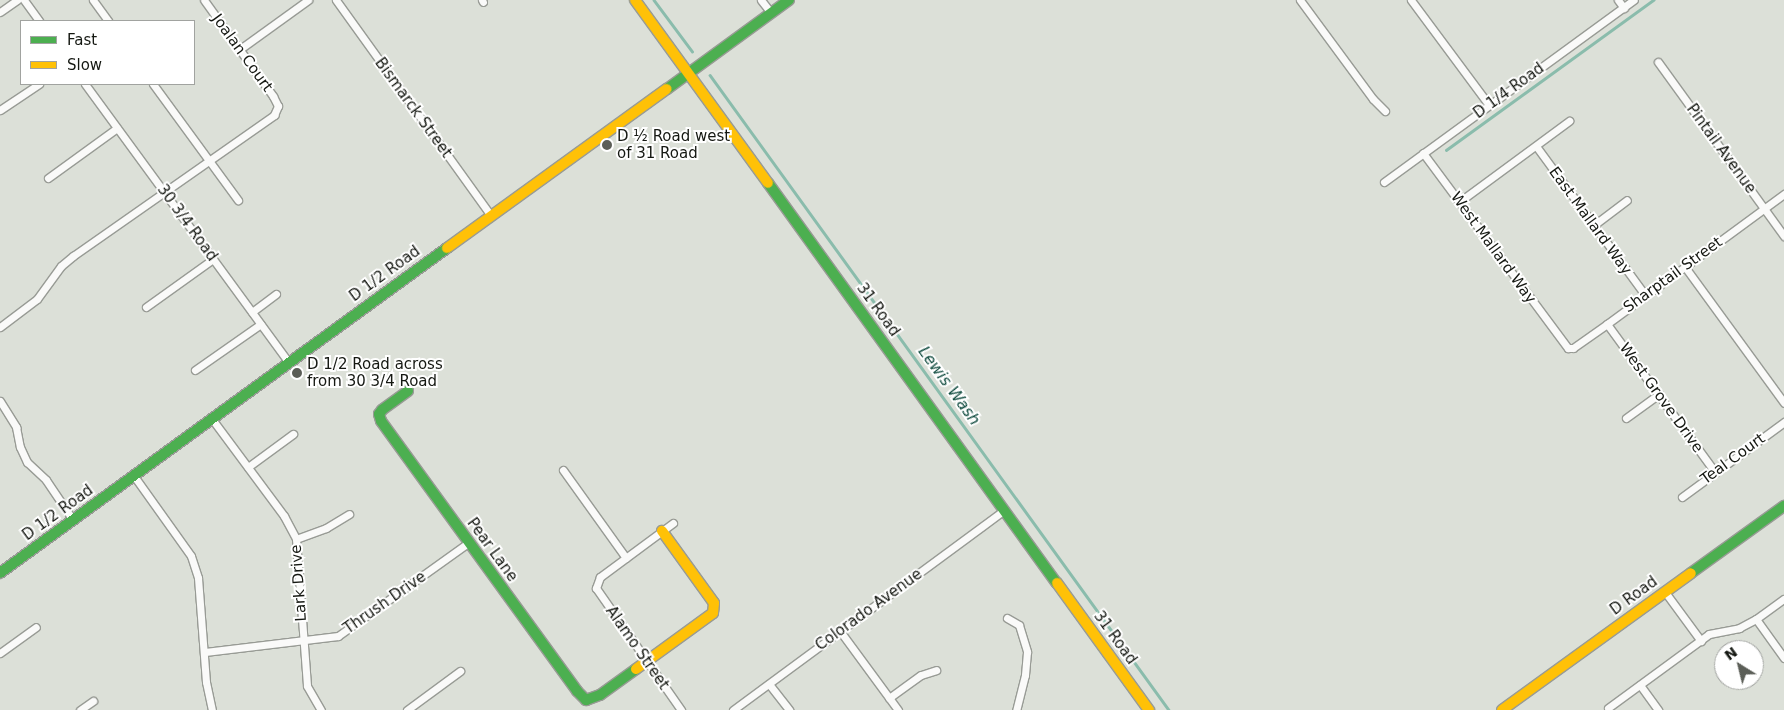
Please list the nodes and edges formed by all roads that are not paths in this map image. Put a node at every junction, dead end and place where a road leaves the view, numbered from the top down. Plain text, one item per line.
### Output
1 (17, 0) edge
2 (24, 0) edge
3 (92, 0) edge
4 (204, 0) edge
5 (308, 0) edge
6 (336, 0) edge
7 (635, 0) edge
8 (761, 0) edge
9 (789, 0) edge
10 (1300, 0) edge
11 (1412, 0) edge
12 (1618, 0) edge
13 (1634, 0) edge
14 (1624, 8) junction
15 (0, 12) edge
16 (771, 13) junction
17 (38, 20) edge
18 (107, 20) edge
19 (240, 49) junction
20 (1658, 62) dead end
21 (688, 73) junction
22 (38, 85) edge
23 (86, 85) edge
24 (154, 85) edge
25 (1490, 105) junction
26 (0, 110) edge
27 (1385, 111) dead end
28 (1569, 122) dead end
29 (117, 128) junction
30 (1536, 146) junction
31 (1423, 153) junction
32 (209, 161) junction
33 (48, 178) dead end
34 (1384, 182) dead end
35 (165, 193) junction
36 (1784, 194) edge
37 (238, 200) dead end
38 (1627, 200) dead end
39 (1459, 202) junction
40 (1764, 208) junction
41 (491, 216) junction
42 (1594, 225) junction
43 (1784, 236) edge
44 (213, 259) junction
45 (1685, 267) junction
46 (276, 294) dead end
47 (1645, 295) junction
48 (146, 307) dead end
49 (252, 312) junction
50 (261, 324) junction
51 (1607, 324) junction
52 (0, 327) edge
53 (1562, 342) joint
54 (289, 363) junction
55 (195, 370) dead end
56 (408, 392) dead end
57 (1659, 394) junction
58 (0, 401) edge
59 (1784, 403) edge
60 (1626, 418) dead end
61 (212, 419) junction
62 (1784, 422) edge
63 (293, 434) dead end
64 (248, 467) junction
65 (563, 470) dead end
66 (1716, 472) junction
67 (134, 476) junction
68 (1682, 497) dead end
69 (1784, 506) edge
70 (1004, 510) junction
71 (349, 514) dead end
72 (73, 520) junction
73 (673, 524) dead end
74 (662, 532) junction
75 (296, 539) junction
76 (468, 543) junction
77 (626, 558) junction
78 (0, 573) edge
79 (1665, 592) junction
80 (1784, 599) edge
81 (1007, 618) dead end
82 (1756, 619) junction
83 (36, 627) dead end
84 (840, 631) junction
85 (1701, 640) junction
86 (303, 642) junction
87 (0, 652) edge
88 (205, 652) junction
89 (1784, 658) edge
90 (647, 662) junction
91 (936, 670) dead end
92 (460, 671) dead end
93 (770, 684) junction
94 (1640, 685) junction
95 (889, 698) junction
96 (93, 701) dead end
97 (1608, 708) dead end
98 (80, 710) edge
99 (212, 710) edge
100 (321, 710) edge
101 (407, 710) edge
102 (681, 710) edge
103 (733, 710) edge
104 (789, 710) edge
105 (898, 710) edge
106 (1016, 710) edge
107 (1149, 710) edge
108 (1502, 710) edge
109 (1658, 710) edge

1 - 15 street
2 - 17 street
3 - 18 street
4 - 19 street, Joalan Court
5 - 19 street
6 - 41 street, Bismarck Street
7 - 21 street, 31 Road
8 - 16 street
9 - 16 street, D 1/2 Road
10 - 27 street
11 - 25 street
12 - 14 street
13 - 14 street, D 1/4 Road
14 - 25 street, D 1/4 Road
16 - 21 street, D 1/2 Road
19 - 32 street, Joalan Court
20 - 40 street, Pintail Avenue
21 - 41 street, D 1/2 Road
21 - 70 street, 31 Road
22 - 26 street
23 - 29 street, 30 3/4 Road
24 - 32 street
25 - 31 street, D 1/4 Road
28 - 30 street
29 - 33 street
29 - 35 street, 30 3/4 Road
30 - 39 street
30 - 42 street, East Mallard Way
31 - 34 street, D 1/4 Road
31 - 39 street, West Mallard Way
32 - 35 street
32 - 37 street
35 - 44 street, 30 3/4 Road
35 - 52 street
36 - 40 street, Sharptail Street
38 - 42 street
39 - 53 street, West Mallard Way
40 - 43 street, Pintail Avenue
40 - 45 street, Sharptail Street
41 - 54 street, D 1/2 Road
42 - 47 street, East Mallard Way
44 - 48 street
44 - 49 street, 30 3/4 Road
45 - 47 street, Sharptail Street
45 - 59 street
46 - 49 street
47 - 51 street, Sharptail Street
49 - 50 street, 30 3/4 Road
50 - 54 street, 30 3/4 Road
50 - 55 street
51 - 53 street, Sharptail Street
51 - 57 street, West Grove Drive
54 - 61 street, D 1/2 Road
56 - 76 street, Pear Lane
57 - 60 street
57 - 66 street, West Grove Drive
58 - 72 street
61 - 64 street, Lark Drive
61 - 67 street, D 1/2 Road
62 - 66 street, Teal Court
63 - 64 street
64 - 75 street, Lark Drive
65 - 77 street
66 - 68 street, Teal Court
67 - 72 street, D 1/2 Road
67 - 88 street
69 - 79 street, D Road
70 - 84 street, Colorado Avenue
70 - 107 street, 31 Road
71 - 75 street
72 - 78 street, D 1/2 Road
73 - 74 street
74 - 77 street
74 - 90 street
75 - 86 street, Lark Drive
76 - 86 street, Thrush Drive
76 - 90 street, Pear Lane
77 - 90 street, Alamo Street
79 - 85 street
79 - 108 street, D Road
80 - 82 street
81 - 106 street
82 - 85 street
82 - 89 street
83 - 87 street
84 - 93 street, Colorado Avenue
84 - 95 street
85 - 94 street
86 - 88 street, Thrush Drive
86 - 100 street, Lark Drive
88 - 99 street
90 - 102 street, Alamo Street
91 - 95 street
92 - 101 street
93 - 103 street, Colorado Avenue
93 - 104 street
94 - 97 street
94 - 109 street
95 - 105 street
96 - 98 street

